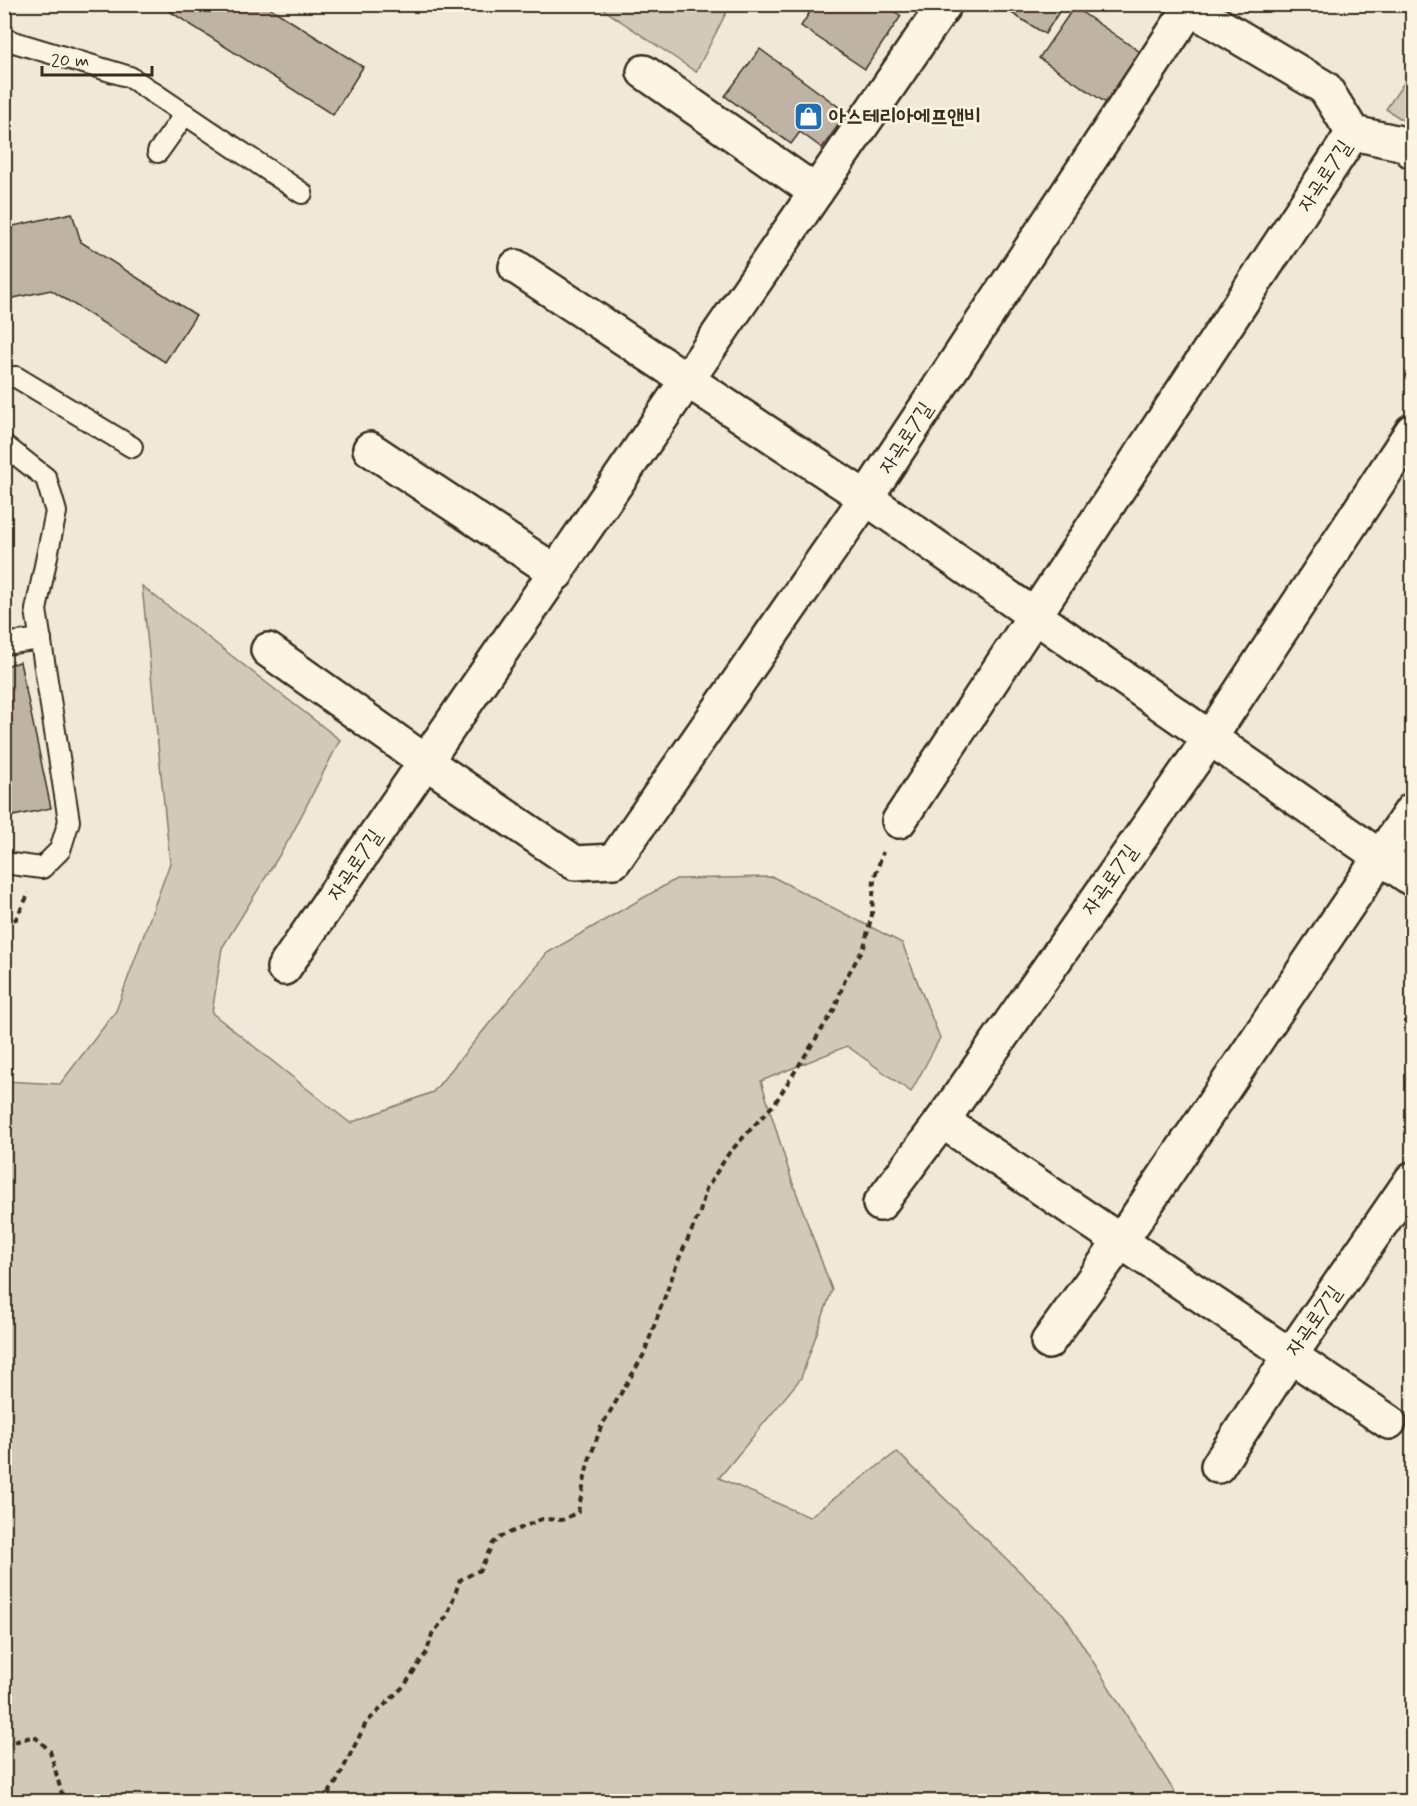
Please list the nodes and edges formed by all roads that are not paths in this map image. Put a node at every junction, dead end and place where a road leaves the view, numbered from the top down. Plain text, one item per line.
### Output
1 (945, 4) edge
2 (1189, 6) edge
3 (4, 39) edge
4 (644, 72) dead end
5 (185, 114) junction
6 (1353, 133) junction
7 (1413, 151) edge
8 (158, 152) dead end
9 (816, 192) junction
10 (302, 193) dead end
11 (516, 267) dead end
12 (4, 377) edge
13 (687, 381) junction
14 (1413, 431) edge
15 (4, 445) edge
16 (132, 447) dead end
17 (370, 449) dead end
18 (866, 498) junction
19 (557, 573) junction
20 (1036, 616) junction
21 (41, 639) junction
22 (4, 644) edge
23 (268, 650) dead end
24 (1210, 738) junction
25 (426, 762) junction
26 (1413, 810) edge
27 (900, 821) road end
28 (1381, 857) junction
29 (4, 863) edge
30 (1413, 879) edge
31 (284, 968) dead end
32 (942, 1121) junction
33 (1413, 1179) edge
34 (880, 1204) dead end
35 (1121, 1241) junction
36 (1048, 1342) dead end
37 (1290, 1356) junction
38 (1389, 1422) dead end
39 (1218, 1466) dead end

1 - 9 street, 자곡로7길
2 - 6 street, 자곡로7길
2 - 18 street, 자곡로7길
3 - 5 lane
4 - 9 street
5 - 8 lane
5 - 10 lane
6 - 7 street, 자곡로7길
6 - 20 street, 자곡로7길
9 - 13 street, 자곡로7길
11 - 13 street
12 - 16 lane
13 - 18 street
13 - 19 street, 자곡로7길
14 - 24 street, 자곡로7길
15 - 21 lane
17 - 19 street
18 - 20 street
18 - 25 street, 자곡로7길
19 - 25 street, 자곡로7길
20 - 24 street
20 - 27 street, 자곡로7길
21 - 22 lane
21 - 29 lane
23 - 25 street
24 - 28 street
24 - 32 street, 자곡로7길
25 - 31 street, 자곡로7길
26 - 28 street
28 - 30 street
28 - 35 street
32 - 34 street, 자곡로7길
32 - 35 street
33 - 37 street, 자곡로7길
35 - 36 street
35 - 37 street
37 - 38 street
37 - 39 street, 자곡로7길

